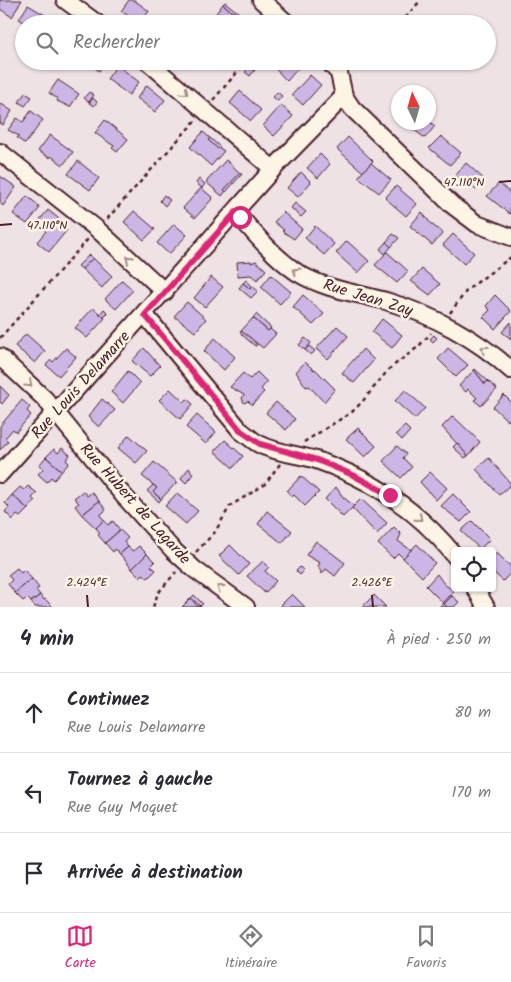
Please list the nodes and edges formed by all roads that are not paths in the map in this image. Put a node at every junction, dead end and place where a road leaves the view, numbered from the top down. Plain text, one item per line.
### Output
1 (65, 0) edge
2 (261, 0) edge
3 (86, 15) edge
4 (278, 15) edge
5 (158, 70) edge
6 (336, 70) edge
7 (344, 96) junction
8 (0, 152) edge
9 (273, 169) junction
10 (236, 212) junction
11 (511, 237) edge
12 (165, 292) junction
13 (145, 315) junction
14 (0, 357) edge
15 (511, 370) edge
16 (55, 413) junction
17 (0, 474) edge
18 (451, 552) edge
19 (478, 592) edge
20 (246, 607) edge
21 (486, 607) edge

1 - 3 street
2 - 4 street
5 -> 9 street
6 - 7 street
7 - 9 street, Rue Louis Delamarre
7 - 11 street
12 -> 8 street
9 - 10 street, Rue Louis Delamarre
10 - 12 street, Rue Louis Delamarre
15 -> 10 street, Rue Jean Zay
12 - 13 street, Rue Louis Delamarre
13 - 16 street, Rue Louis Delamarre
13 -> 18 street
14 -> 16 street, Rue Hubert de Lagarde
16 - 17 street, Rue Louis Delamarre
20 -> 16 street, Rue Hubert de Lagarde
19 - 21 street

